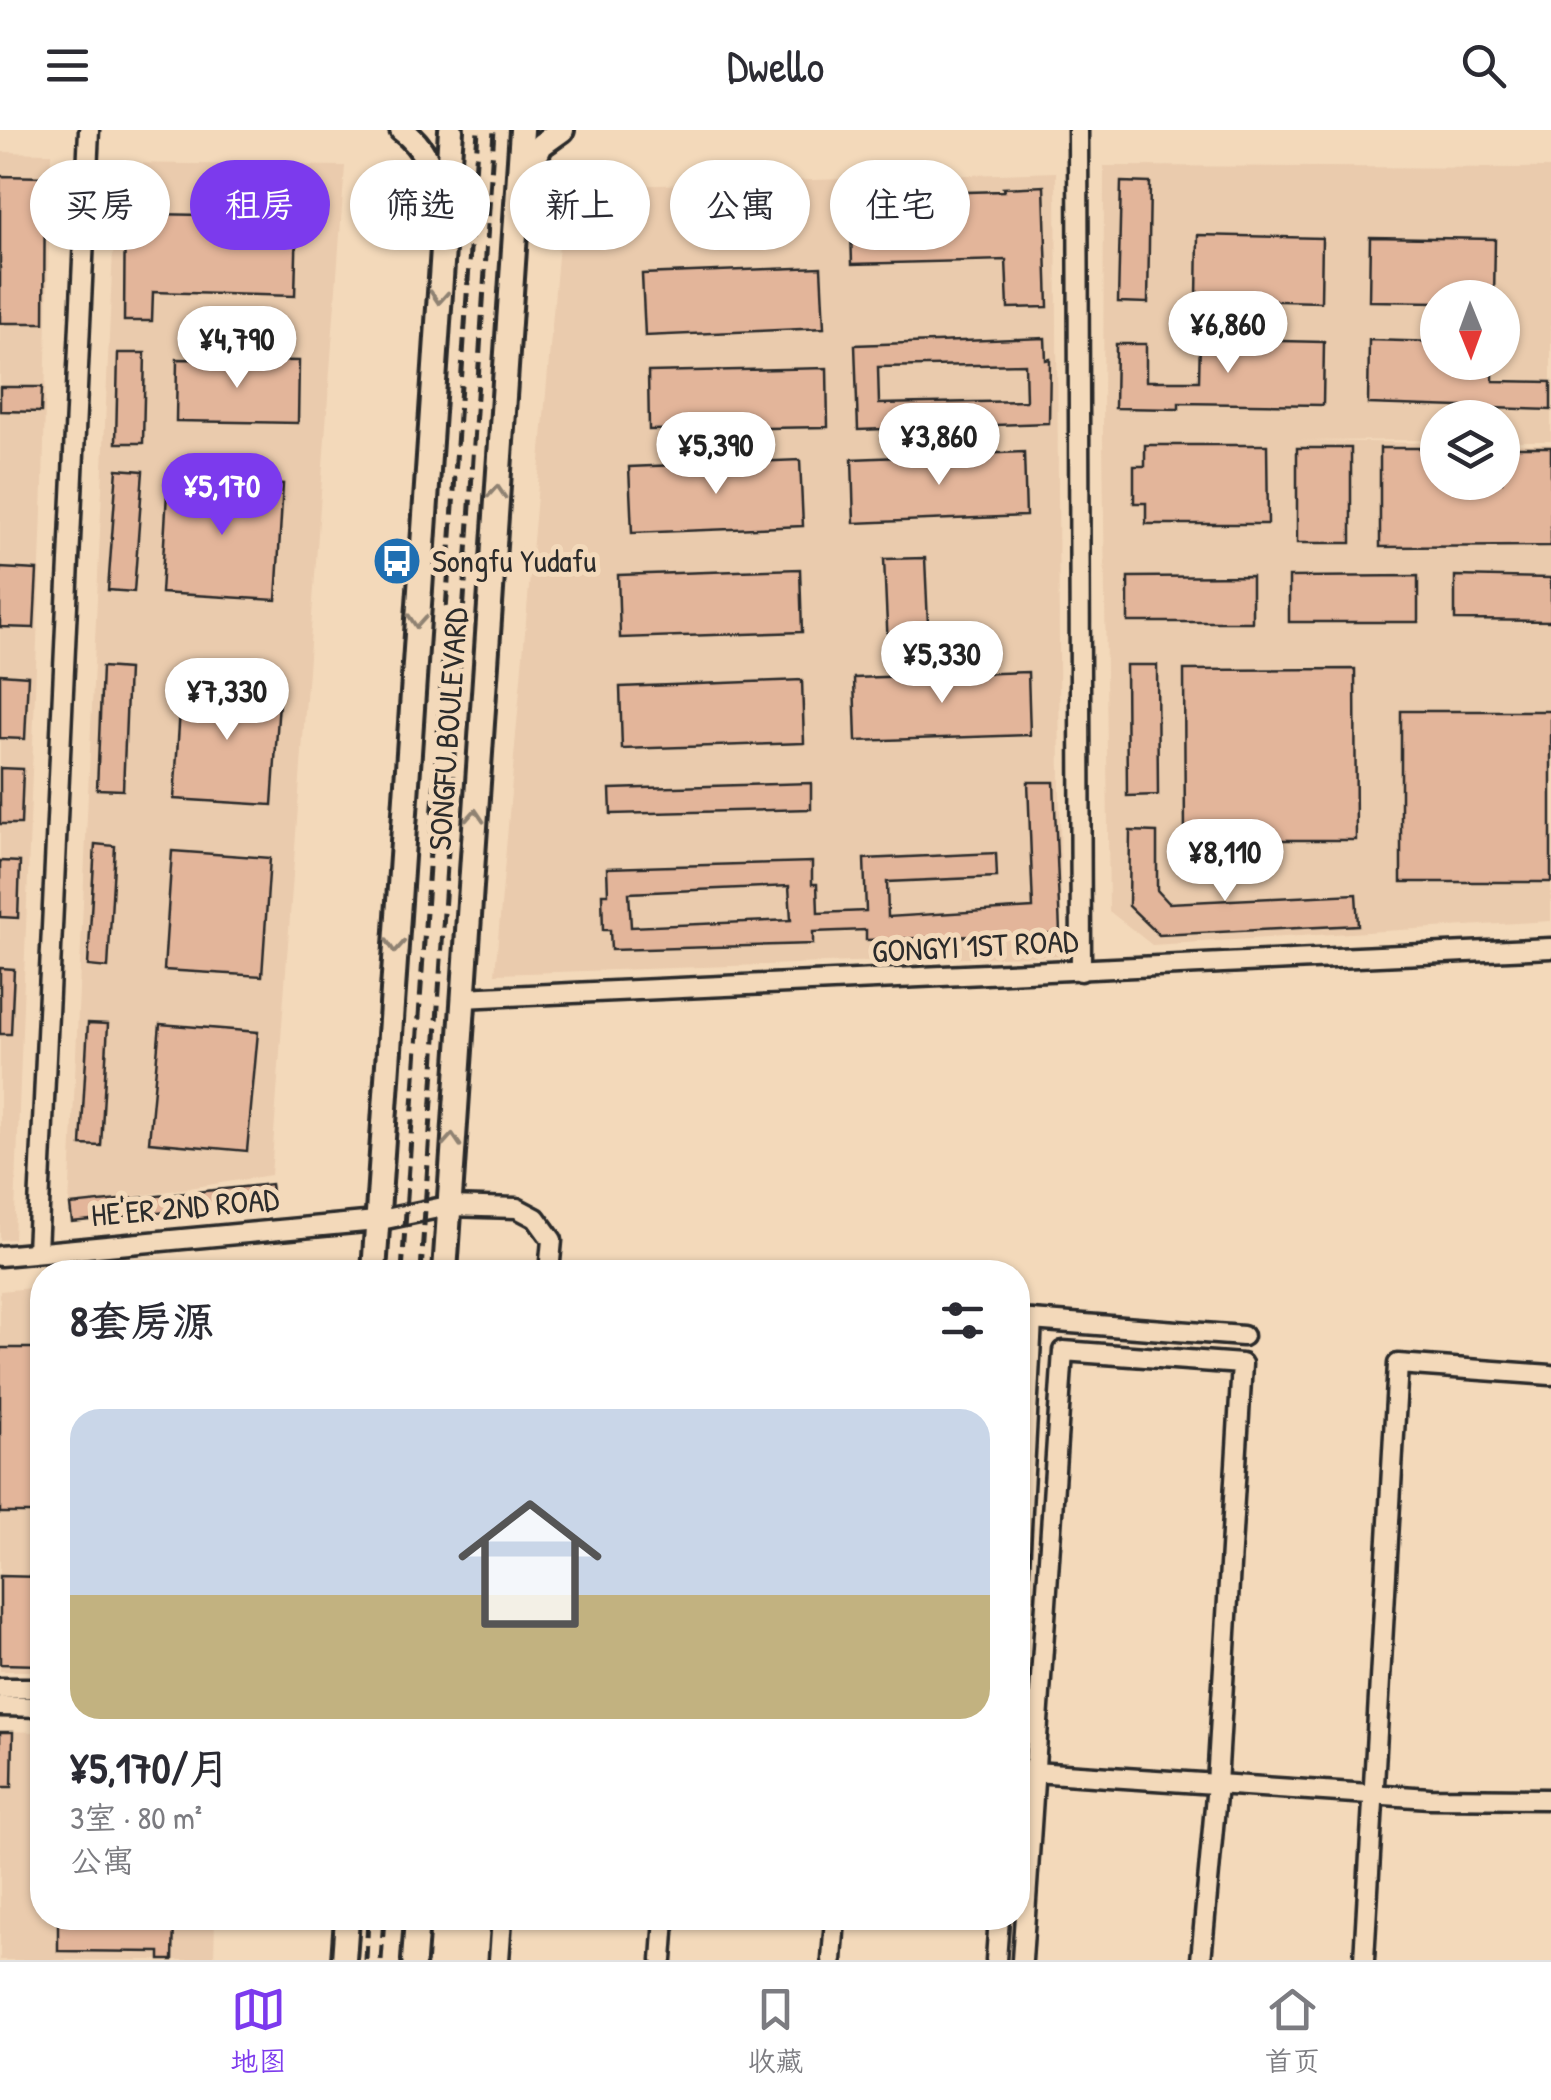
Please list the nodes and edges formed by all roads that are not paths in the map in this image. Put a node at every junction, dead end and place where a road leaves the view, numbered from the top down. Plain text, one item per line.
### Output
1 (89, 130) edge
2 (402, 130) edge
3 (450, 130) edge
4 (522, 130) edge
5 (562, 130) edge
6 (1078, 130) edge
7 (428, 160) edge
8 (448, 160) edge
9 (520, 160) edge
10 (533, 160) edge
11 (443, 250) edge
12 (514, 250) edge
13 (1551, 948) edge
14 (1081, 971) junction
15 (462, 998) junction
16 (448, 1206) junction
17 (376, 1221) junction
18 (38, 1251) junction
19 (0, 1256) edge
20 (374, 1260) edge
21 (446, 1260) edge
22 (550, 1260) edge
23 (1030, 1319) edge
24 (1243, 1336) dead end
25 (1551, 1375) edge
26 (0, 1688) edge
27 (30, 1688) edge
28 (0, 1706) edge
29 (30, 1707) edge
30 (1030, 1717) edge
31 (1030, 1772) edge
32 (1217, 1784) junction
33 (1375, 1794) junction
34 (1551, 1799) edge
35 (345, 1930) edge
36 (415, 1930) edge
37 (501, 1930) edge
38 (665, 1930) edge
39 (833, 1930) edge
40 (998, 1930) edge
41 (1022, 1930) edge
42 (344, 1960) edge
43 (414, 1960) edge
44 (499, 1960) edge
45 (662, 1960) edge
46 (832, 1960) edge
47 (996, 1960) edge
48 (1022, 1960) edge
49 (1201, 1960) edge
50 (1364, 1960) edge

1 - 18 street
2 - 7 main road
3 - 8 main road, SONGFU BOULEVARD
4 - 9 main road, SONGFU BOULEVARD
5 - 10 main road
6 - 14 street
11 -> 17 main road, SONGFU BOULEVARD
15 -> 12 main road, SONGFU BOULEVARD
13 - 14 street, GONGYI 1ST ROAD
14 - 15 street, GONGYI 1ST ROAD
16 -> 15 main road, SONGFU BOULEVARD
16 - 17 street, HE'ER 2ND ROAD
16 - 21 main road, SONGFU BOULEVARD
16 - 22 street, HE'ER 2ND ROAD
17 - 18 street, HE'ER 2ND ROAD
17 - 20 main road, SONGFU BOULEVARD
18 - 19 street, HE'ER 2ND ROAD
23 - 24 street
25 - 33 street
26 - 27 street
28 - 29 street
30 - 32 street
31 - 32 street
32 - 33 street
32 - 49 street
33 - 34 street
33 - 50 street
35 - 42 main road
36 - 43 main road
37 - 44 street
38 - 45 street
39 - 46 street
40 - 47 street
41 - 48 street

